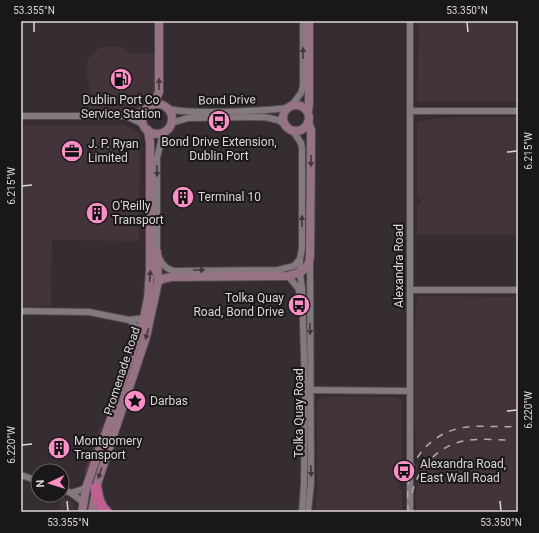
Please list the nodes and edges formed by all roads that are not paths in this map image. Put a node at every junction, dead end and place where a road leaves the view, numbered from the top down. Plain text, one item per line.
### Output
1 (159, 21) edge
2 (303, 21) edge
3 (309, 21) edge
4 (410, 21) edge
5 (152, 105) junction
6 (290, 106) junction
7 (168, 109) junction
8 (145, 110) junction
9 (411, 111) junction
10 (518, 111) edge
11 (308, 112) junction
12 (21, 116) edge
13 (126, 116) junction
14 (308, 122) junction
15 (171, 123) junction
16 (284, 124) junction
17 (146, 127) junction
18 (293, 131) junction
19 (163, 133) junction
20 (156, 252) junction
21 (300, 259) junction
22 (310, 262) junction
23 (300, 273) junction
24 (288, 276) junction
25 (158, 282) junction
26 (410, 290) junction
27 (518, 290) edge
28 (302, 299) junction
29 (21, 311) edge
30 (302, 313) junction
31 (310, 313) junction
32 (144, 318) junction
33 (129, 320) junction
34 (136, 343) junction
35 (308, 390) junction
36 (410, 391) junction
37 (91, 488) junction
38 (71, 492) joint
39 (83, 502) junction
40 (82, 512) edge
41 (92, 512) edge
42 (106, 512) edge
43 (302, 512) edge
44 (308, 512) edge
45 (410, 512) edge

5 -> 1 street
6 -> 2 street
3 - 11 street
4 - 9 street, Alexandra Road
5 - 7 street
5 - 8 street
6 - 7 street, Bond Drive
6 - 11 street
6 - 16 street
7 - 15 street
8 - 13 street
8 - 17 street
9 - 10 street
9 - 26 street, Alexandra Road
11 - 14 street
12 - 13 street
13 - 17 street
14 - 18 street
14 -> 22 street, Tolka Quay Road
15 - 16 street, Bond Drive
15 - 19 street
16 - 18 street
17 - 19 street
32 -> 17 street, Promenade Road
21 -> 18 street, Tolka Quay Road
19 -> 20 street
20 -> 21 street
20 - 25 street, Promenade Road
21 - 23 street, Tolka Quay Road
22 - 23 street
22 - 31 street, Tolka Quay Road
23 - 24 street
23 - 28 street, Tolka Quay Road
24 - 25 street
24 - 28 street
25 -> 37 street, Promenade Road
26 - 27 street
26 - 36 street, Alexandra Road
28 - 30 street, Tolka Quay Road
29 - 33 street
30 - 31 street
30 - 35 street, Tolka Quay Road
31 -> 35 street, Tolka Quay Road
32 - 33 street
32 - 34 street, Promenade Road
33 - 34 street
34 - 37 street, Promenade Road
35 - 36 street
35 - 43 street, Tolka Quay Road
35 -> 44 street, Tolka Quay Road
36 - 45 street, Alexandra Road
37 - 38 street
37 - 39 street, Promenade Road
37 - 41 street, Promenade Road
37 - 42 highway
38 - 39 street
39 - 40 street, Promenade Road

